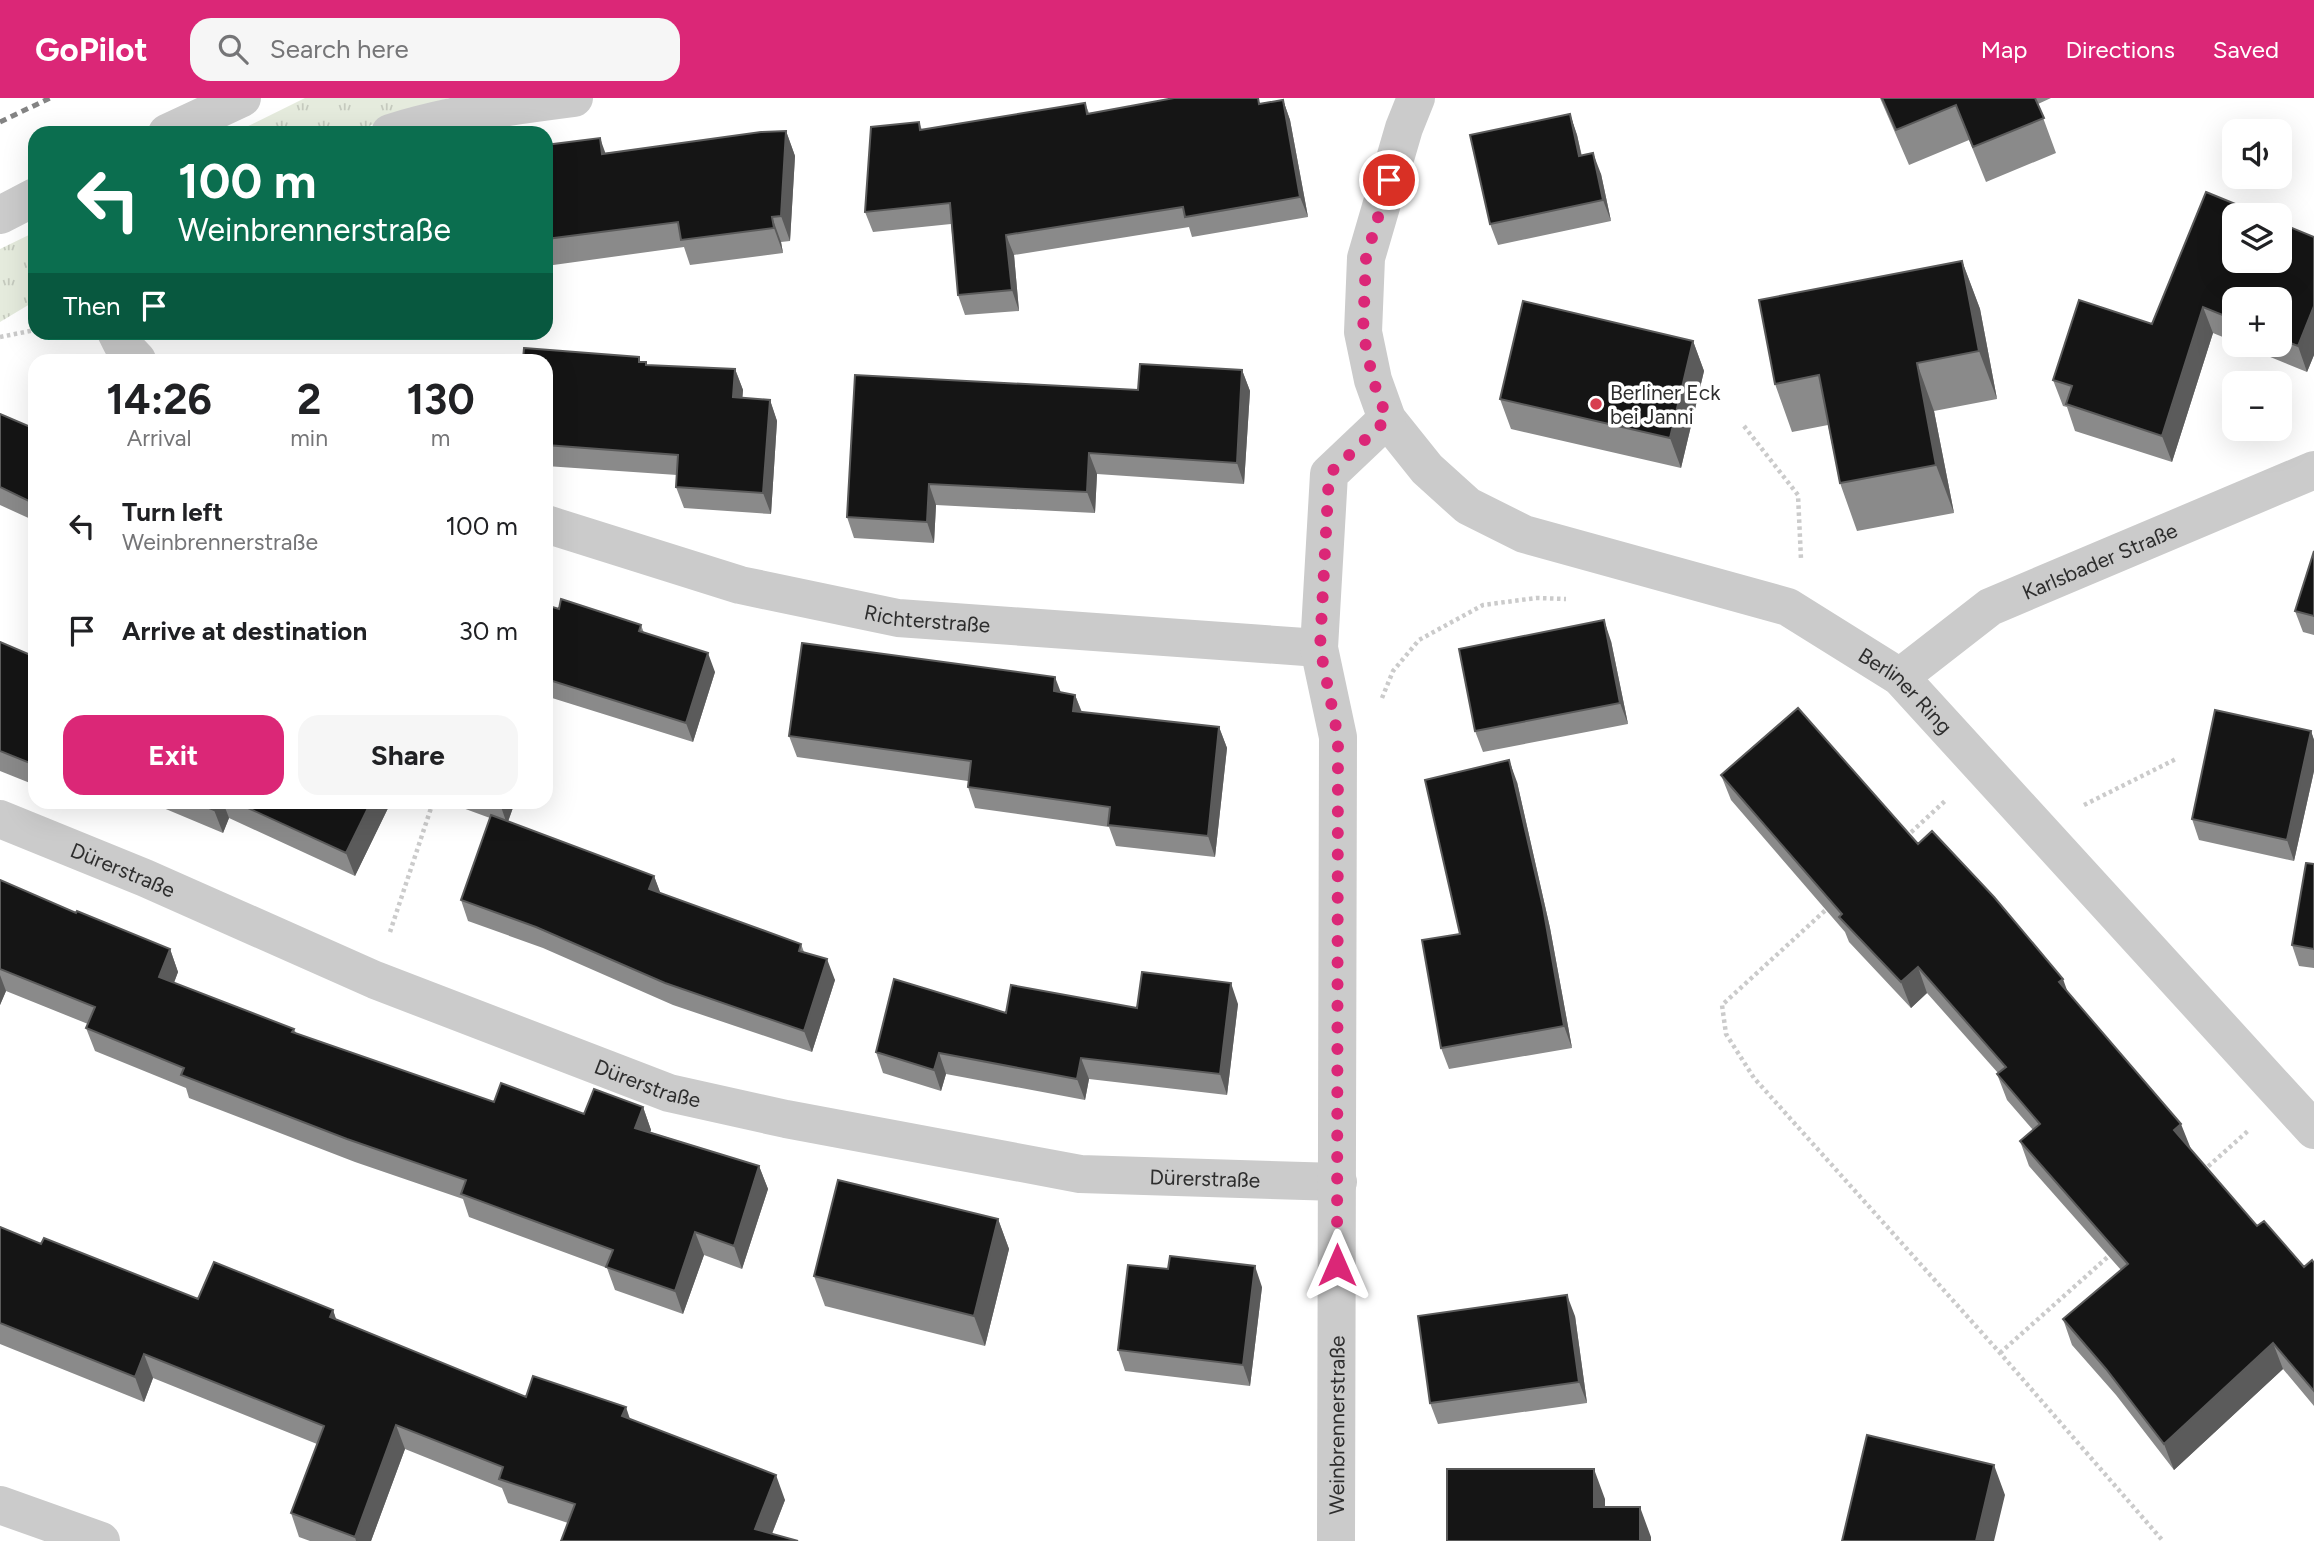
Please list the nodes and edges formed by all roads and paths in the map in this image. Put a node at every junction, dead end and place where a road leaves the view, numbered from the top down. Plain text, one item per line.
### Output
1 (242, 98) edge
2 (574, 98) edge
3 (1408, 108) edge
4 (182, 126) edge
5 (411, 126) edge
6 (28, 201) edge
7 (0, 215) edge
8 (28, 331) edge
9 (0, 337) edge
10 (1387, 419) junction
11 (1744, 425) dead end
12 (2314, 470) edge
13 (553, 526) edge
14 (1604, 557) junction
15 (1788, 607) junction
16 (1320, 648) junction
17 (1900, 677) junction
18 (1381, 701) dead end
19 (2176, 759) dead end
20 (1982, 766) junction
21 (431, 809) edge
22 (0, 818) edge
23 (2036, 829) junction
24 (1902, 840) edge
25 (1832, 904) edge
26 (374, 980) junction
27 (2302, 1105) edge
28 (2194, 1179) edge
29 (1338, 1182) junction
30 (2113, 1252) edge
31 (2000, 1353) junction
32 (0, 1505) edge
33 (101, 1541) edge
34 (1336, 1541) edge
35 (2163, 1541) edge

1 - 4 street
2 - 5 street
3 - 10 street
6 - 7 street
8 - 9 path
10 - 14 street, Berliner Ring
10 - 16 street, Weinbrennerstraße
11 - 15 path
12 - 17 street, Karlsbader Straße
13 - 16 street, Richterstraße
14 - 15 street, Berliner Ring
14 - 18 path
15 - 17 street, Berliner Ring
16 - 29 street, Weinbrennerstraße
17 - 20 street, Berliner Ring
19 - 23 path
20 - 23 street, Berliner Ring
20 - 24 path
21 - 26 path
22 - 26 street, Dürerstraße
23 - 27 street, Berliner Ring
25 - 31 path
26 - 29 street, Dürerstraße
27 - 28 path
29 - 34 street, Weinbrennerstraße
30 - 31 path
31 - 35 path
32 - 33 street

